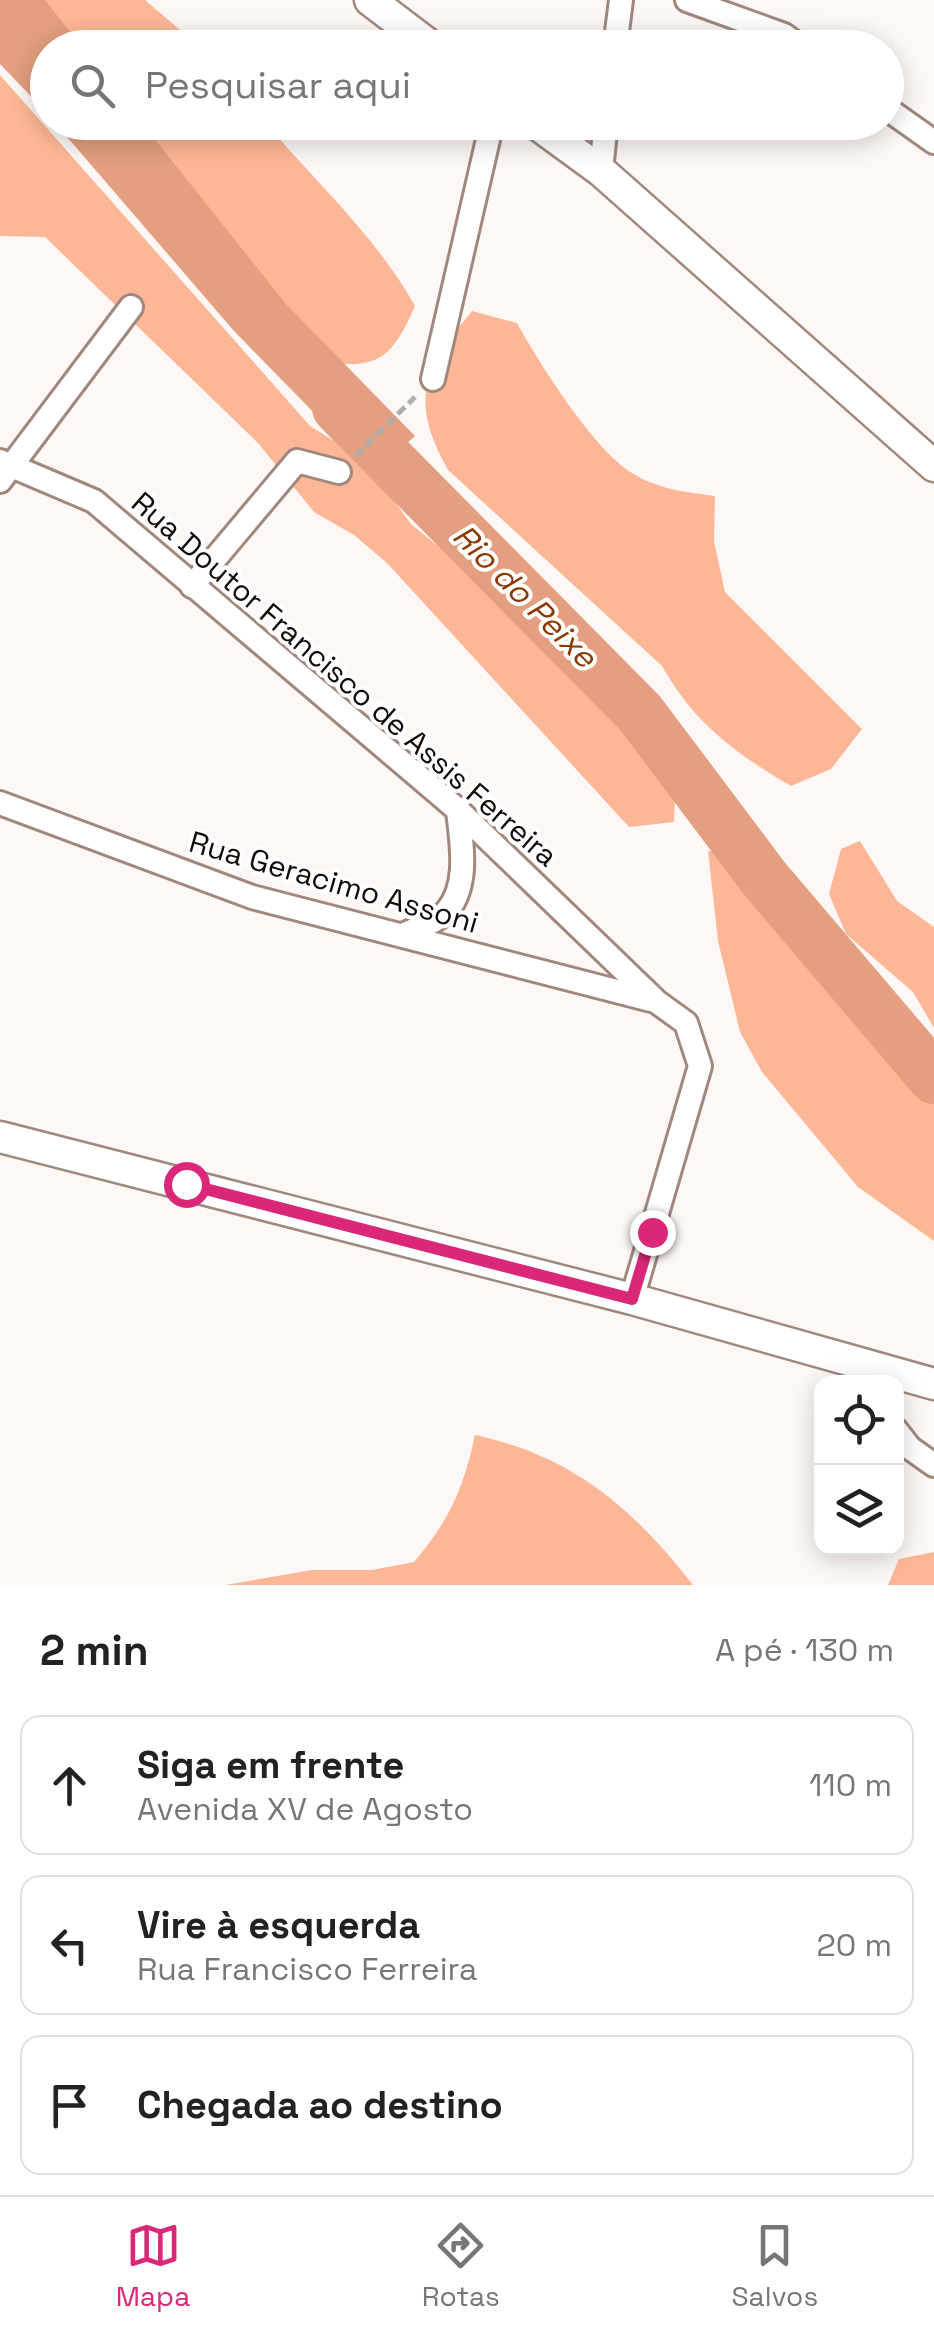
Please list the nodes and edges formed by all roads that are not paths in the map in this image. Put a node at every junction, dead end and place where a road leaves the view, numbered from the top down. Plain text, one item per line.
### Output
1 (370, 0) edge
2 (620, 0) edge
3 (688, 0) edge
4 (410, 30) edge
5 (617, 30) edge
6 (770, 30) edge
7 (904, 121) edge
8 (488, 140) edge
9 (558, 140) edge
10 (604, 140) edge
11 (934, 142) edge
12 (600, 171) junction
13 (131, 307) dead end
14 (433, 379) road end
15 (934, 466) edge
16 (5, 470) edge
17 (339, 472) road end
18 (192, 586) junction
19 (0, 803) edge
20 (458, 810) junction
21 (405, 934) junction
22 (657, 1002) junction
23 (0, 1136) edge
24 (632, 1299) junction
25 (858, 1373) edge
26 (934, 1384) edge
27 (904, 1440) edge
28 (934, 1465) edge

1 - 4 street
2 - 5 street
3 - 6 street
7 - 11 street
8 - 14 street
9 - 12 street
10 - 12 street
12 - 15 street
13 - 16 street
16 - 18 street, Rua Doutor Francisco de Assis Ferreira
17 - 18 street
18 - 20 street, Rua Doutor Francisco de Assis Ferreira
19 - 21 street, Rua Geracimo Assoni
20 - 21 street
20 - 22 street, Rua Doutor Francisco de Assis Ferreira
21 - 22 street, Rua Geracimo Assoni
22 - 24 street, Rua Doutor Francisco de Assis Ferreira
23 - 24 street
24 - 25 street
25 - 26 street
27 - 28 street

